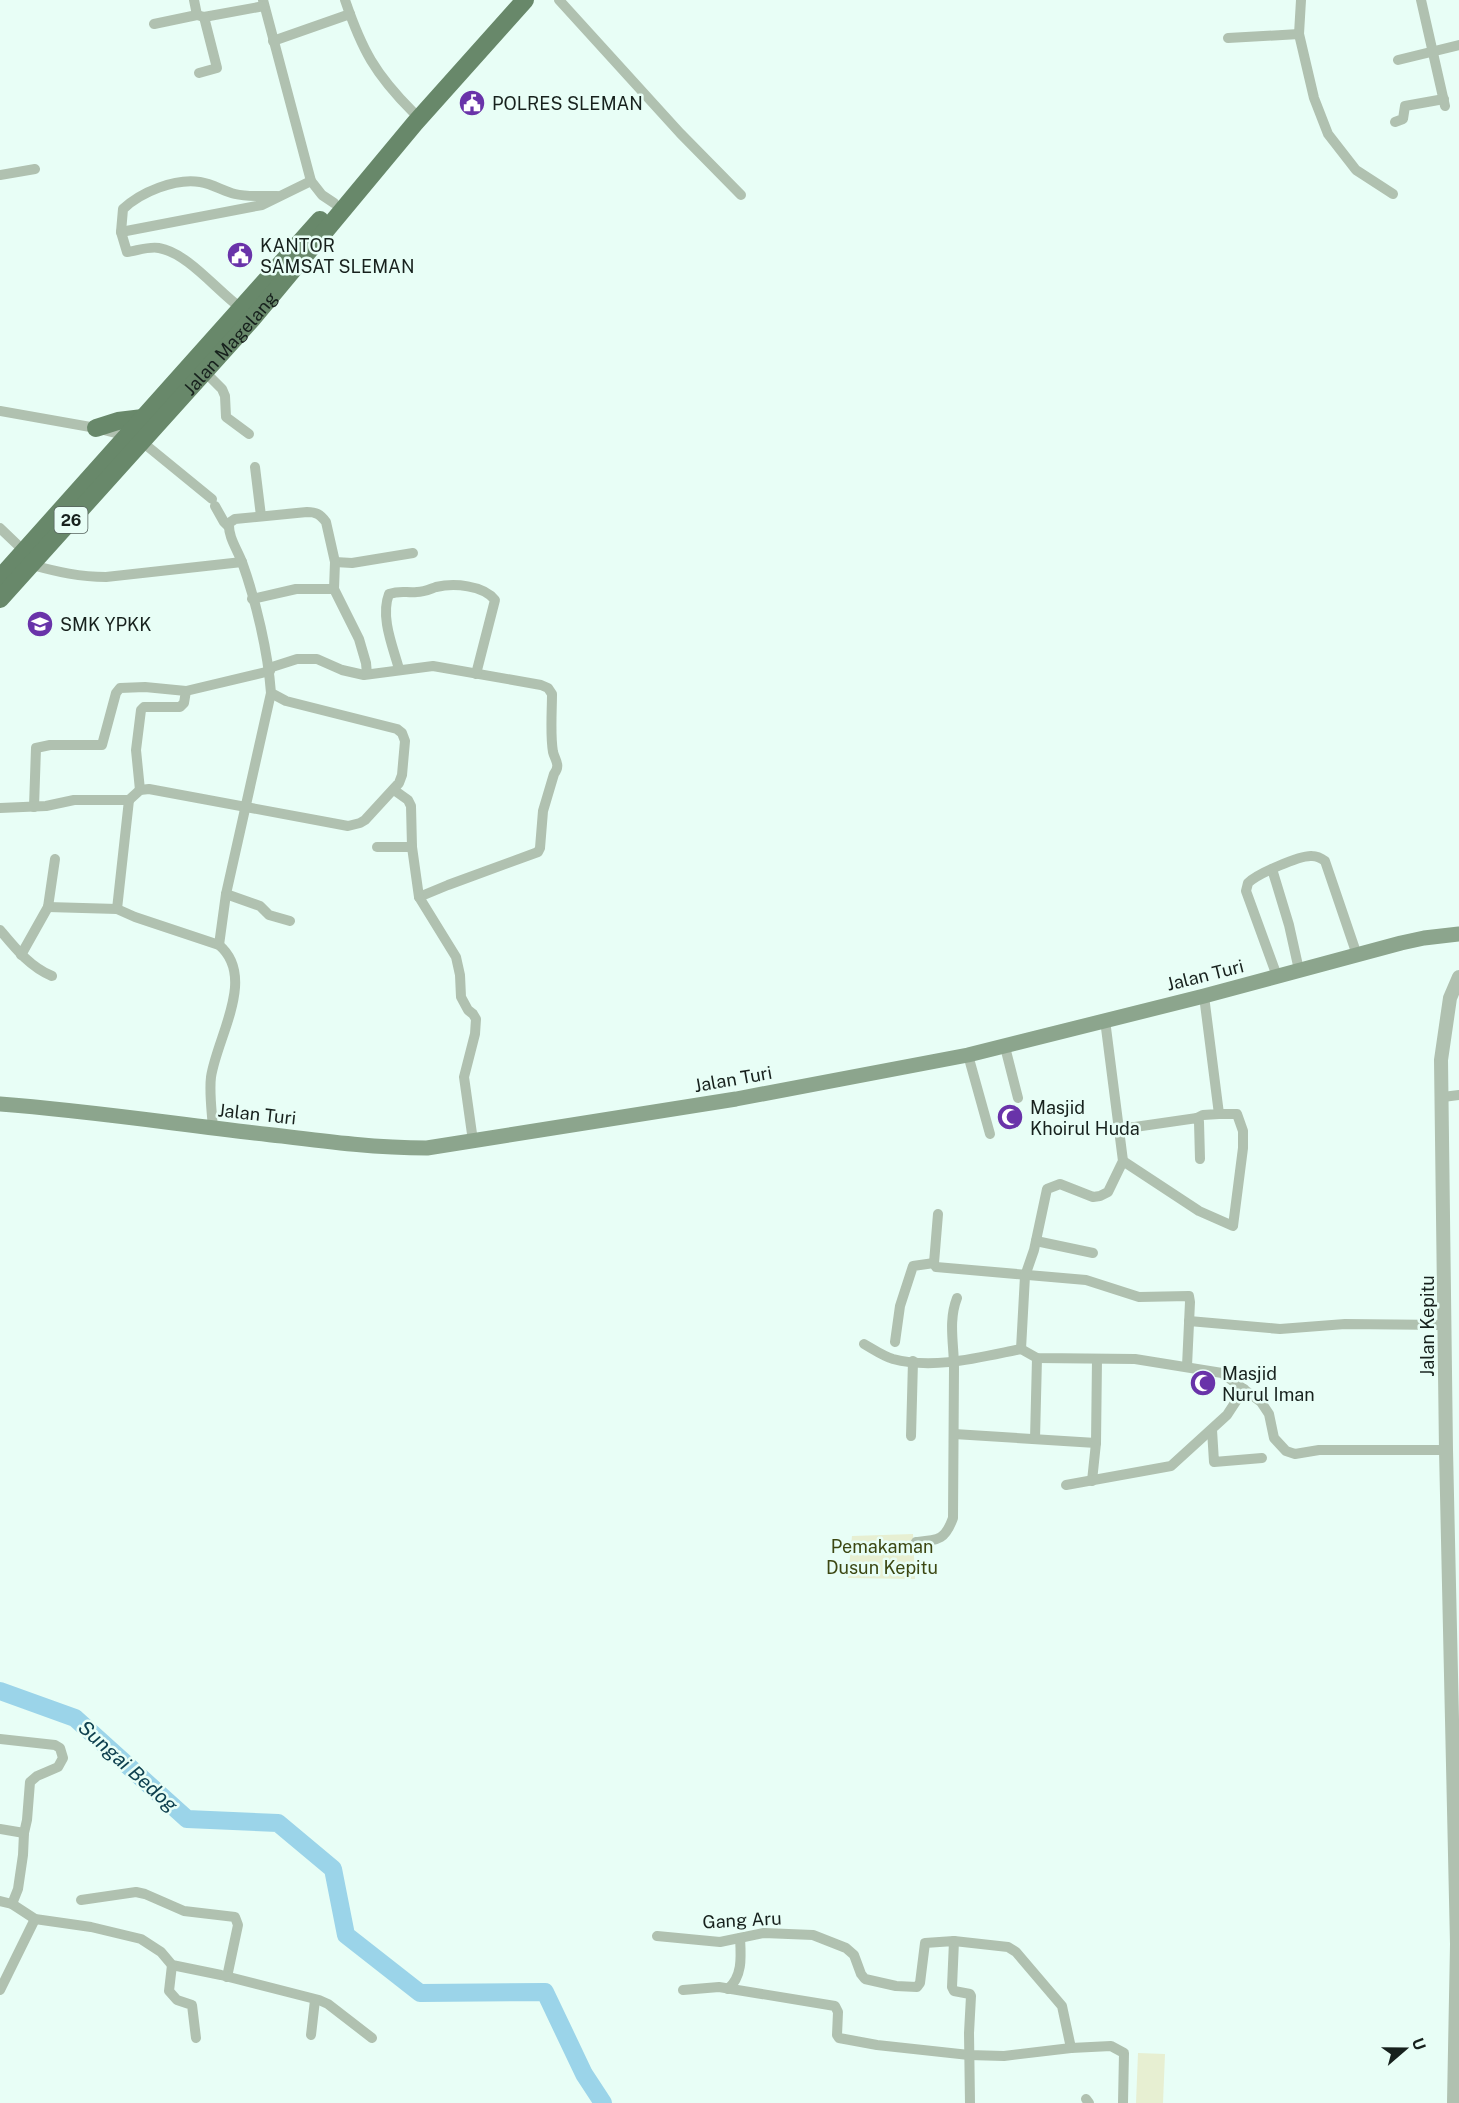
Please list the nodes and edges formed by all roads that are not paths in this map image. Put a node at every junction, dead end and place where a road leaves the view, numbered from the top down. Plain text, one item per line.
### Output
1 (194, 0) edge
2 (345, 0) edge
3 (513, 0) edge
4 (525, 0) edge
5 (559, 0) edge
6 (1301, 0) edge
7 (1421, 0) edge
8 (263, 3) edge
9 (350, 14) junction
10 (201, 16) junction
11 (154, 24) dead end
12 (1299, 34) junction
13 (1228, 38) dead end
14 (273, 41) junction
15 (1459, 45) edge
16 (1433, 51) junction
17 (1398, 60) dead end
18 (199, 74) dead end
19 (413, 112) junction
20 (1395, 122) dead end
21 (35, 169) dead end
22 (0, 175) edge
23 (311, 181) junction
24 (1393, 194) dead end
25 (741, 195) dead end
26 (277, 196) junction
27 (334, 203) junction
28 (121, 232) junction
29 (241, 308) junction
30 (204, 371) junction
31 (0, 411) edge
32 (143, 418) junction
33 (96, 428) junction
34 (249, 434) dead end
35 (134, 438) junction
36 (255, 467) dead end
37 (261, 516) junction
38 (228, 526) junction
39 (0, 528) edge
40 (413, 553) dead end
41 (28, 558) junction
42 (242, 562) junction
43 (335, 562) junction
44 (0, 566) edge
45 (0, 578) edge
46 (334, 589) junction
47 (0, 599) edge
48 (252, 599) junction
49 (269, 669) junction
50 (399, 669) junction
51 (367, 674) junction
52 (476, 674) junction
53 (186, 691) junction
54 (271, 693) junction
55 (140, 790) junction
56 (394, 790) junction
57 (129, 800) junction
58 (34, 807) junction
59 (0, 808) edge
60 (245, 808) junction
61 (377, 847) dead end
62 (412, 847) junction
63 (55, 859) dead end
64 (1272, 869) junction
65 (226, 894) junction
66 (419, 897) junction
67 (48, 907) junction
68 (117, 909) junction
69 (290, 921) dead end
70 (0, 930) edge
71 (1459, 934) edge
72 (219, 945) junction
73 (21, 955) junction
74 (1357, 955) junction
75 (1299, 970) junction
76 (52, 976) dead end
77 (1277, 976) junction
78 (1459, 977) edge
79 (1204, 996) junction
80 (1105, 1020) junction
81 (1005, 1047) junction
82 (968, 1055) junction
83 (1459, 1095) edge
84 (1443, 1096) junction
85 (1018, 1098) dead end
86 (0, 1104) edge
87 (1219, 1114) junction
88 (1197, 1118) junction
89 (213, 1129) junction
90 (1121, 1129) junction
91 (990, 1134) dead end
92 (472, 1141) junction
93 (1200, 1159) dead end
94 (1123, 1161) junction
95 (938, 1214) dead end
96 (1036, 1241) junction
97 (1093, 1253) dead end
98 (934, 1263) junction
99 (1025, 1276) junction
100 (957, 1299) dead end
101 (1189, 1320) junction
102 (1445, 1325) junction
103 (895, 1342) dead end
104 (864, 1344) dead end
105 (1021, 1348) junction
106 (1037, 1358) junction
107 (1097, 1359) junction
108 (914, 1361) junction
109 (954, 1362) junction
110 (1187, 1366) junction
111 (1244, 1389) junction
112 (1212, 1430) junction
113 (954, 1434) junction
114 (911, 1436) dead end
115 (1035, 1439) junction
116 (1096, 1443) junction
117 (1446, 1450) junction
118 (1262, 1458) dead end
119 (1092, 1481) junction
120 (1066, 1485) dead end
121 (916, 1542) dead end
122 (1456, 1678) edge
123 (0, 1739) edge
124 (0, 1829) edge
125 (24, 1833) junction
126 (81, 1900) dead end
127 (0, 1901) edge
128 (12, 1904) junction
129 (34, 1919) junction
130 (657, 1936) dead end
131 (740, 1938) junction
132 (954, 1941) junction
133 (172, 1965) junction
134 (227, 1977) junction
135 (728, 1989) junction
136 (0, 1990) edge
137 (683, 1990) dead end
138 (315, 2000) junction
139 (311, 2035) dead end
140 (196, 2038) dead end
141 (372, 2038) dead end
142 (1071, 2048) junction
143 (969, 2055) junction
144 (970, 2103) edge
145 (1123, 2103) edge
146 (1454, 2103) edge

1 - 10 street
2 - 9 street
3 - 19 highway, Jalan Magelang / 26
4 - 30 highway, Jalan Magelang / 26
5 - 25 street
6 - 12 street
7 - 16 street
8 - 10 street
8 - 14 street
9 - 14 street
9 - 19 street
10 - 11 street
10 - 18 street
12 - 13 street
12 - 24 street
14 - 23 street
15 - 16 street
16 - 17 street
16 - 20 street
19 - 27 highway, Jalan Magelang / 26
21 - 22 street
23 - 26 street
23 - 27 street
26 - 28 street
26 - 28 street
27 - 29 highway, Jalan Magelang / 26
28 - 29 street
29 - 32 highway, Jalan Magelang / 26
30 - 34 street
30 - 35 highway, Jalan Magelang / 26
31 - 33 street
32 - 33 highway
32 - 35 highway, Jalan Magelang / 26
33 - 35 street
35 - 38 street
35 - 41 highway, Jalan Magelang / 26
36 - 37 street
37 - 38 street
37 - 43 street
38 - 42 street
39 - 41 street
40 - 43 street
41 - 42 street
41 - 44 main road
41 - 45 highway, Jalan Magelang / 26
41 - 47 highway, Jalan Magelang / 26
42 - 48 street
43 - 46 street
46 - 48 street
46 - 51 street
48 - 49 street
49 - 51 street
49 - 53 street
49 - 54 street
50 - 51 street
50 - 52 street
50 - 52 street
52 - 66 street
53 - 55 street
53 - 58 street
54 - 56 street
54 - 60 street
55 - 57 street
55 - 60 street
56 - 60 street
56 - 62 street
57 - 58 street
57 - 68 street
58 - 59 street
60 - 65 street
61 - 62 street
62 - 66 street
63 - 67 street
64 - 74 street
64 - 75 street
64 - 77 street
65 - 69 street
65 - 72 street
66 - 92 street
67 - 68 street
67 - 73 street
68 - 72 street
70 - 73 street
71 - 74 main road, Jalan Turi
72 - 89 street
73 - 76 street
74 - 75 main road, Jalan Turi
75 - 77 main road, Jalan Turi
77 - 79 main road, Jalan Turi
78 - 84 street, Jalan Kepitu
79 - 80 main road, Jalan Turi
79 - 87 street
80 - 81 main road, Jalan Turi
80 - 90 street
81 - 82 main road, Jalan Turi
81 - 85 street
82 - 91 street
82 - 92 main road, Jalan Turi
83 - 84 street
84 - 102 street, Jalan Kepitu
86 - 89 main road, Jalan Turi
87 - 88 street
87 - 94 street
88 - 90 street
88 - 93 street
89 - 92 main road, Jalan Turi
90 - 94 street
94 - 96 street
95 - 98 street
96 - 97 street
96 - 99 street
98 - 99 street
98 - 103 street
99 - 101 street
99 - 105 street
100 - 109 street
101 - 102 street
101 - 110 street
102 - 117 street, Jalan Kepitu
104 - 108 street
105 - 106 street
105 - 109 street
106 - 107 street
106 - 115 street
107 - 110 street
107 - 116 street
108 - 109 street
108 - 114 street
109 - 113 street
110 - 111 street
111 - 112 street
111 - 117 street
112 - 118 street
112 - 119 street
113 - 115 street
113 - 121 street
115 - 116 street
116 - 119 street
117 - 122 street, Jalan Kepitu
119 - 120 street
122 - 146 street, Jalan Kepitu
123 - 125 street
124 - 125 street
125 - 128 street
126 - 134 street
127 - 128 street
128 - 129 street
129 - 133 street
129 - 136 street
130 - 131 street, Gang Aru
131 - 132 street, Gang Aru
131 - 135 street
132 - 142 street
132 - 143 street
133 - 134 street
133 - 140 street
134 - 138 street
135 - 137 street
135 - 143 street
138 - 139 street
138 - 141 street
142 - 143 street
142 - 145 street
143 - 144 street

